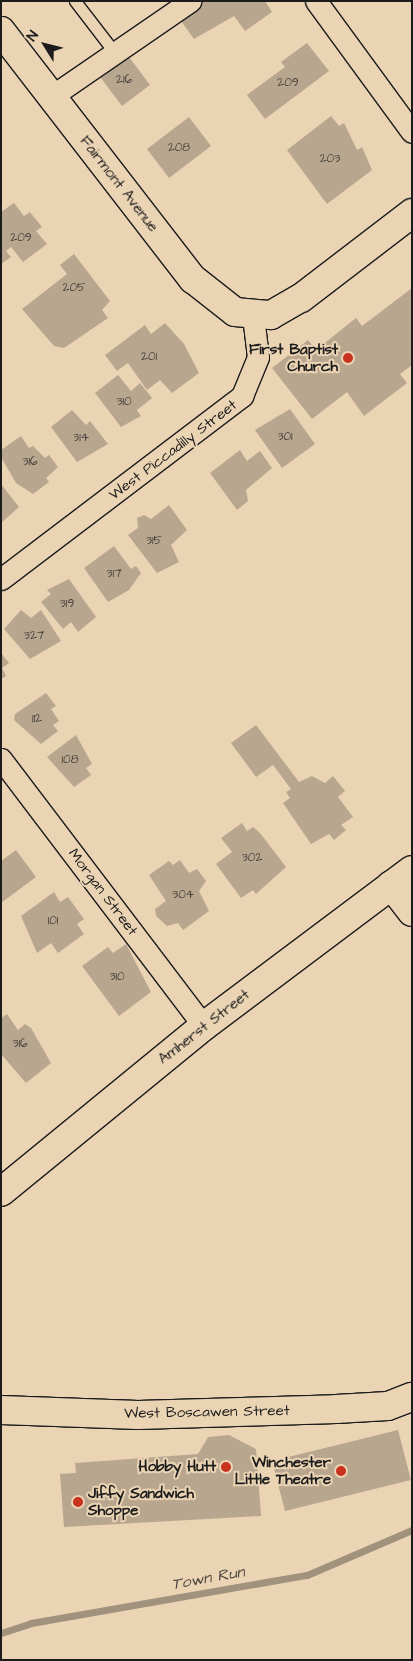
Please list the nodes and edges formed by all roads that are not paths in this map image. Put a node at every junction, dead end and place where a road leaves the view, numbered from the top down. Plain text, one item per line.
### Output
1 (75, 1) edge
2 (190, 1) edge
3 (316, 1) edge
4 (1, 31) edge
5 (115, 52) junction
6 (52, 96) junction
7 (412, 132) edge
8 (412, 213) edge
9 (253, 316) junction
10 (1, 579) edge
11 (1, 759) edge
12 (402, 878) edge
13 (412, 912) edge
14 (204, 1026) junction
15 (3, 1185) edge
16 (412, 1397) edge
17 (1, 1410) edge

1 - 5 lane
2 - 5 street
3 - 7 street
4 - 6 street, Fairmont Avenue
5 - 6 street
6 - 9 street, Fairmont Avenue
8 - 9 street
9 - 10 street, West Piccadilly Street
11 - 14 street, Morgan Street
12 - 13 street
12 - 14 street, Amherst Street
14 - 15 street, Amherst Street
16 - 17 street, West Boscawen Street

